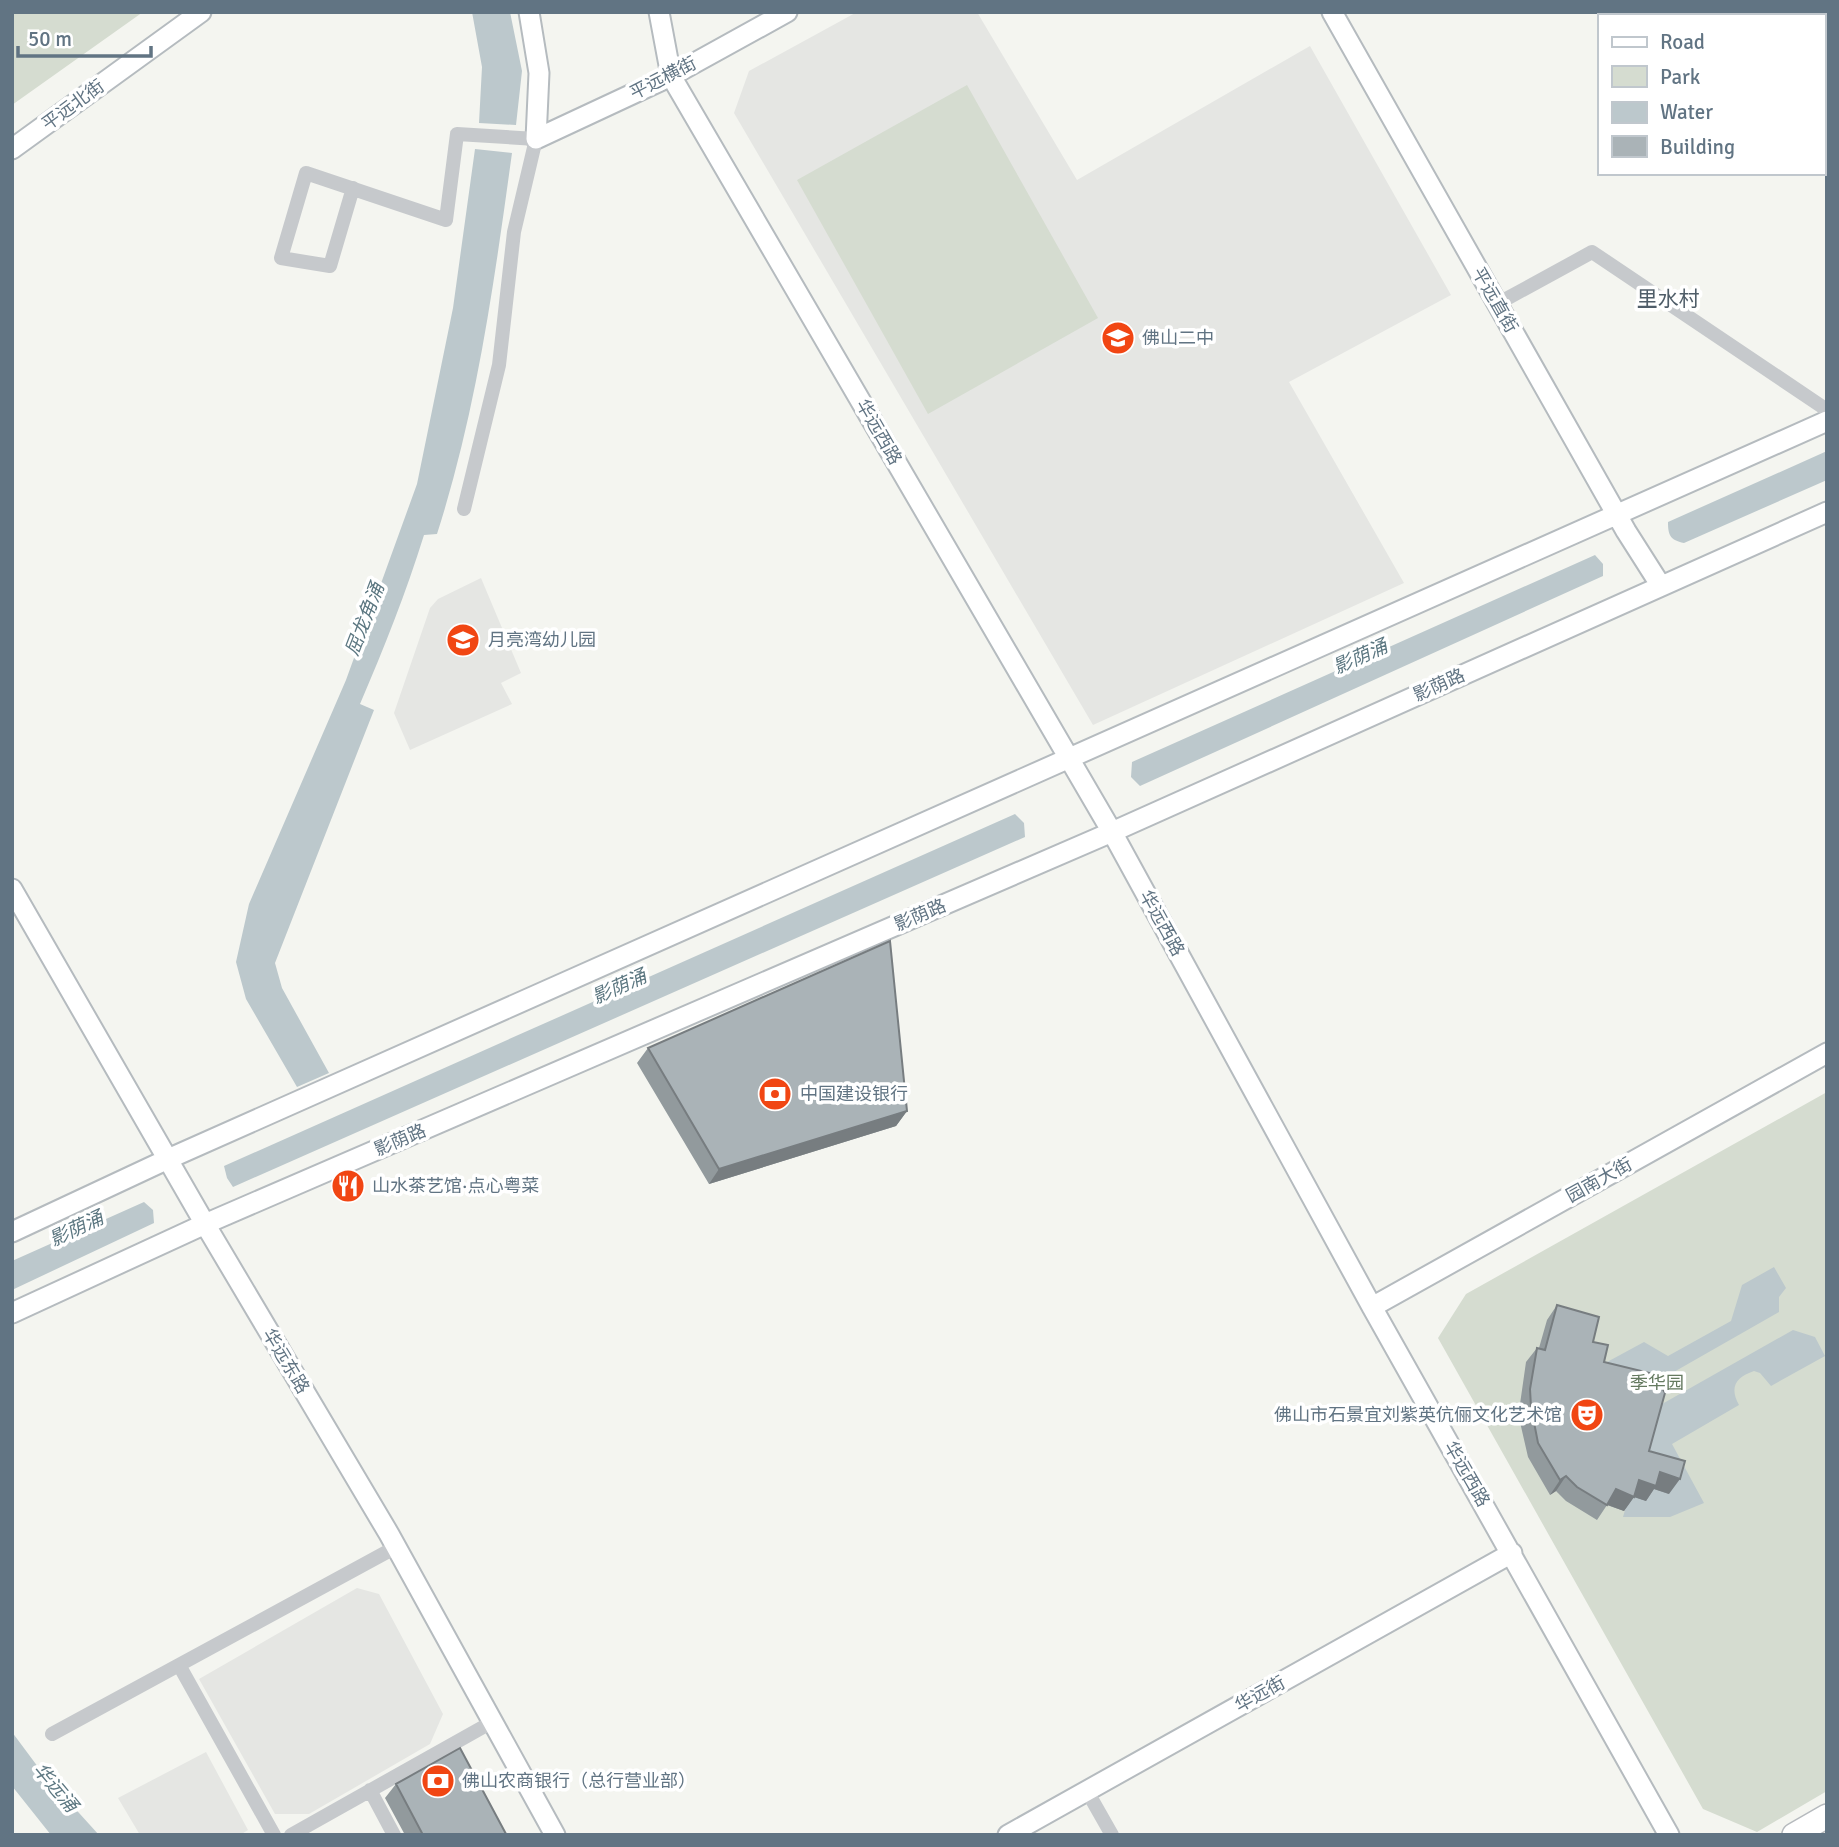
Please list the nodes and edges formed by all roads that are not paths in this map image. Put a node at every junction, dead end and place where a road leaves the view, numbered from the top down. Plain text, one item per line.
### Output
1 (201, 12) edge
2 (529, 12) edge
3 (659, 12) edge
4 (787, 12) edge
5 (1332, 12) edge
6 (671, 76) junction
7 (536, 139) junction
8 (12, 149) edge
9 (353, 188) junction
10 (1497, 304) junction
11 (1827, 410) edge
12 (1827, 421) edge
13 (464, 509) dead end
14 (1827, 512) edge
15 (1622, 523) junction
16 (1656, 580) junction
17 (1069, 758) junction
18 (1112, 832) junction
19 (12, 889) edge
20 (1827, 1053) edge
21 (168, 1160) junction
22 (205, 1224) junction
23 (12, 1232) edge
24 (1372, 1307) junction
25 (12, 1313) edge
26 (396, 1547) junction
27 (1512, 1553) junction
28 (179, 1665) junction
29 (492, 1722) junction
30 (52, 1734) dead end
31 (370, 1790) junction
32 (1087, 1791) junction
33 (1827, 1816) edge
34 (274, 1835) edge
35 (291, 1835) edge
36 (394, 1835) edge
37 (554, 1835) edge
38 (1008, 1835) edge
39 (1112, 1835) edge
40 (1669, 1835) edge
41 (1794, 1835) edge

1 - 8 street, 平远北街
2 - 7 street
3 - 6 street, 华远西路
4 - 6 street, 平远横街
5 - 10 street, 平远直街
6 - 7 street, 平远横街
6 - 17 street, 华远西路
7 - 9 street
7 - 13 street
9 - 9 street
10 - 11 street
10 - 15 street, 平远直街
12 - 15 street
14 - 16 street, 影荫路
15 - 16 street, 平远直街
15 - 17 street
16 - 18 street, 影荫路
17 - 18 street, 华远西路
17 - 21 street
18 - 22 street, 影荫路
18 - 24 street, 华远西路
19 - 21 street, 华远东路
20 - 24 street, 园南大街
21 - 22 street, 华远东路
21 - 23 street
22 - 25 street, 影荫路
22 - 26 street, 华远东路
24 - 27 street, 华远西路
26 - 28 street
26 - 29 street, 华远东路
27 - 32 street, 华远街
27 - 40 street, 华远西路
28 - 30 street
28 - 34 street
29 - 31 street
29 - 37 street, 华远东路
31 - 35 street
31 - 36 street
32 - 38 street, 华远街
32 - 39 street
33 - 41 main road

